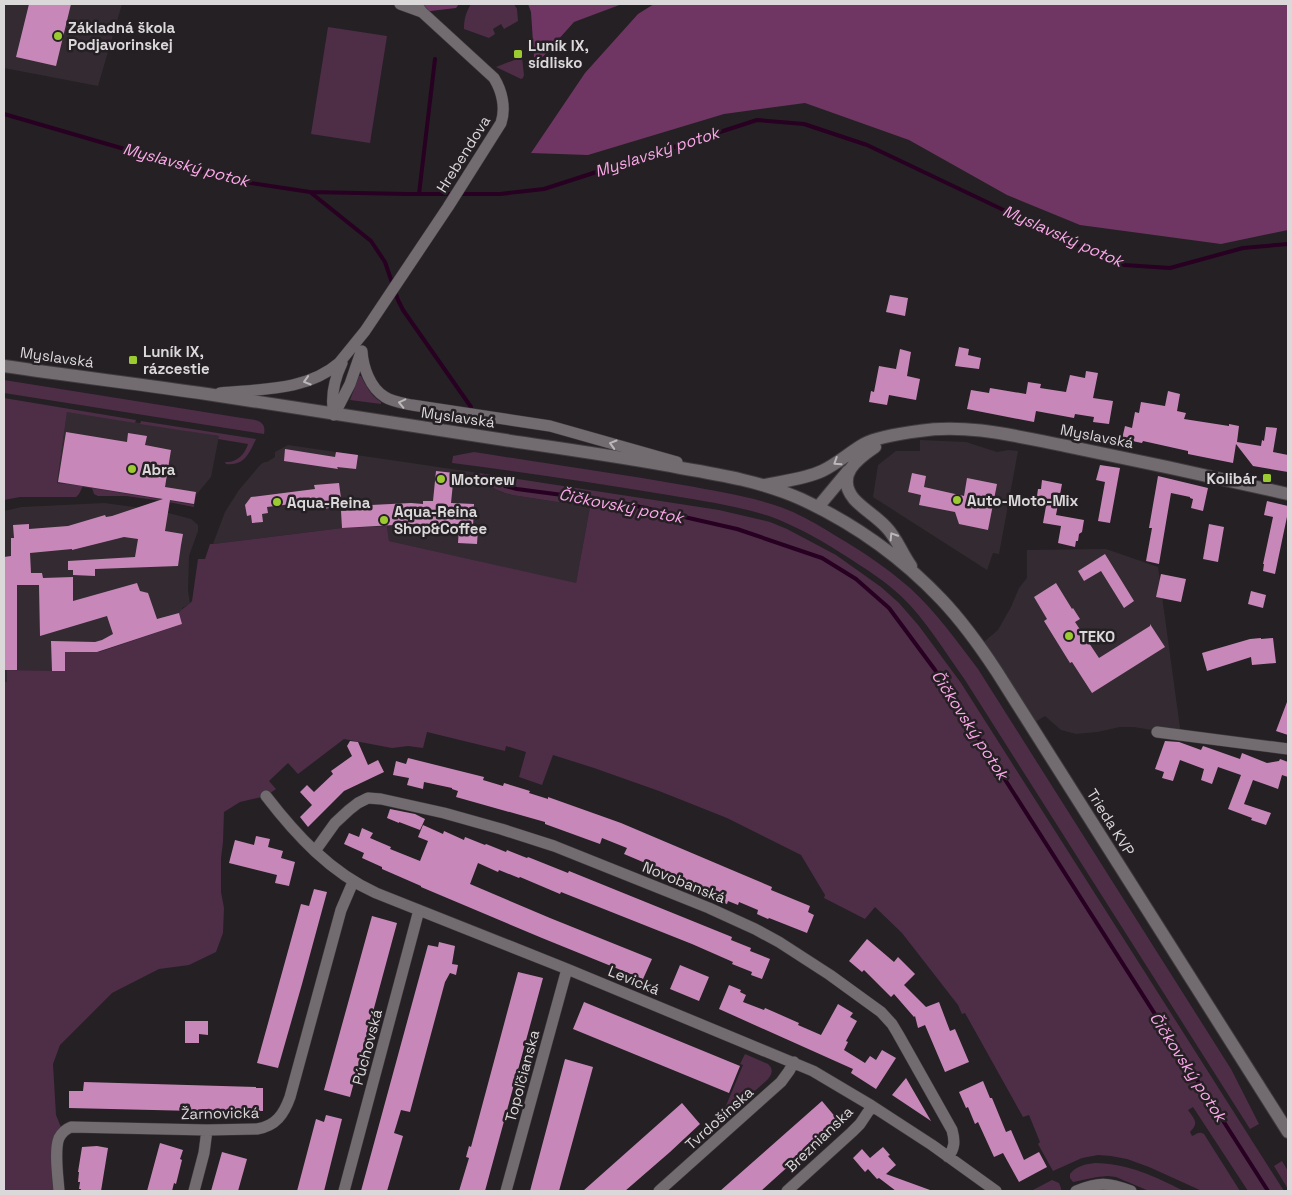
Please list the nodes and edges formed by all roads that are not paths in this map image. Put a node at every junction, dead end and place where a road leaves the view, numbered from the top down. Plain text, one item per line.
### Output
1 (400, 4) edge
2 (419, 8) edge
3 (365, 331) junction
4 (362, 351) junction
5 (347, 355) junction
6 (4, 366) edge
7 (208, 394) junction
8 (334, 415) junction
9 (897, 435) junction
10 (850, 468) junction
11 (727, 476) junction
12 (764, 485) junction
13 (1288, 494) edge
14 (818, 507) junction
15 (919, 578) junction
16 (1157, 732) dead end
17 (1288, 749) edge
18 (266, 796) dead end
19 (315, 851) junction
20 (353, 882) junction
21 (418, 910) junction
22 (567, 969) junction
23 (794, 1062) junction
24 (872, 1106) junction
25 (207, 1130) junction
26 (1288, 1132) edge
27 (948, 1157) junction
28 (59, 1191) edge
29 (194, 1191) edge
30 (344, 1191) edge
31 (506, 1191) edge
32 (659, 1191) edge
33 (787, 1191) edge
34 (996, 1191) edge
35 (1076, 1191) edge
36 (1131, 1191) edge

1 - 2 street
2 - 3 street, Hrebendova
3 - 4 street
3 - 5 street, Hrebendova
4 - 8 street
11 -> 4 street
5 -> 7 street
5 - 8 street
6 - 7 street, Myslavská
7 - 8 street, Myslavská
8 - 11 street, Myslavská
9 - 10 street, Myslavská
9 -> 12 street, Myslavská
9 - 13 street, Myslavská
10 - 14 street, Myslavská
15 -> 10 street
11 - 12 street, Myslavská
12 - 14 street, Trieda KVP
14 - 15 street, Trieda KVP
15 - 26 street, Trieda KVP
16 - 17 street
18 - 19 street, Levická
19 - 20 street, Levická
19 - 27 street, Novobanská
20 - 21 street, Levická
20 - 25 street, Žarnovická
21 - 22 street, Levická
21 - 30 street, Púchovská
22 - 23 street, Levická
22 - 31 street, Topoľčianska
23 - 24 street, Levická
23 - 32 street, Tvrdošínska
24 - 27 street, Levická
24 - 33 street, Breznianska
25 - 28 street, Žarnovická
25 - 29 street
27 - 34 street, Levická
35 - 36 street

